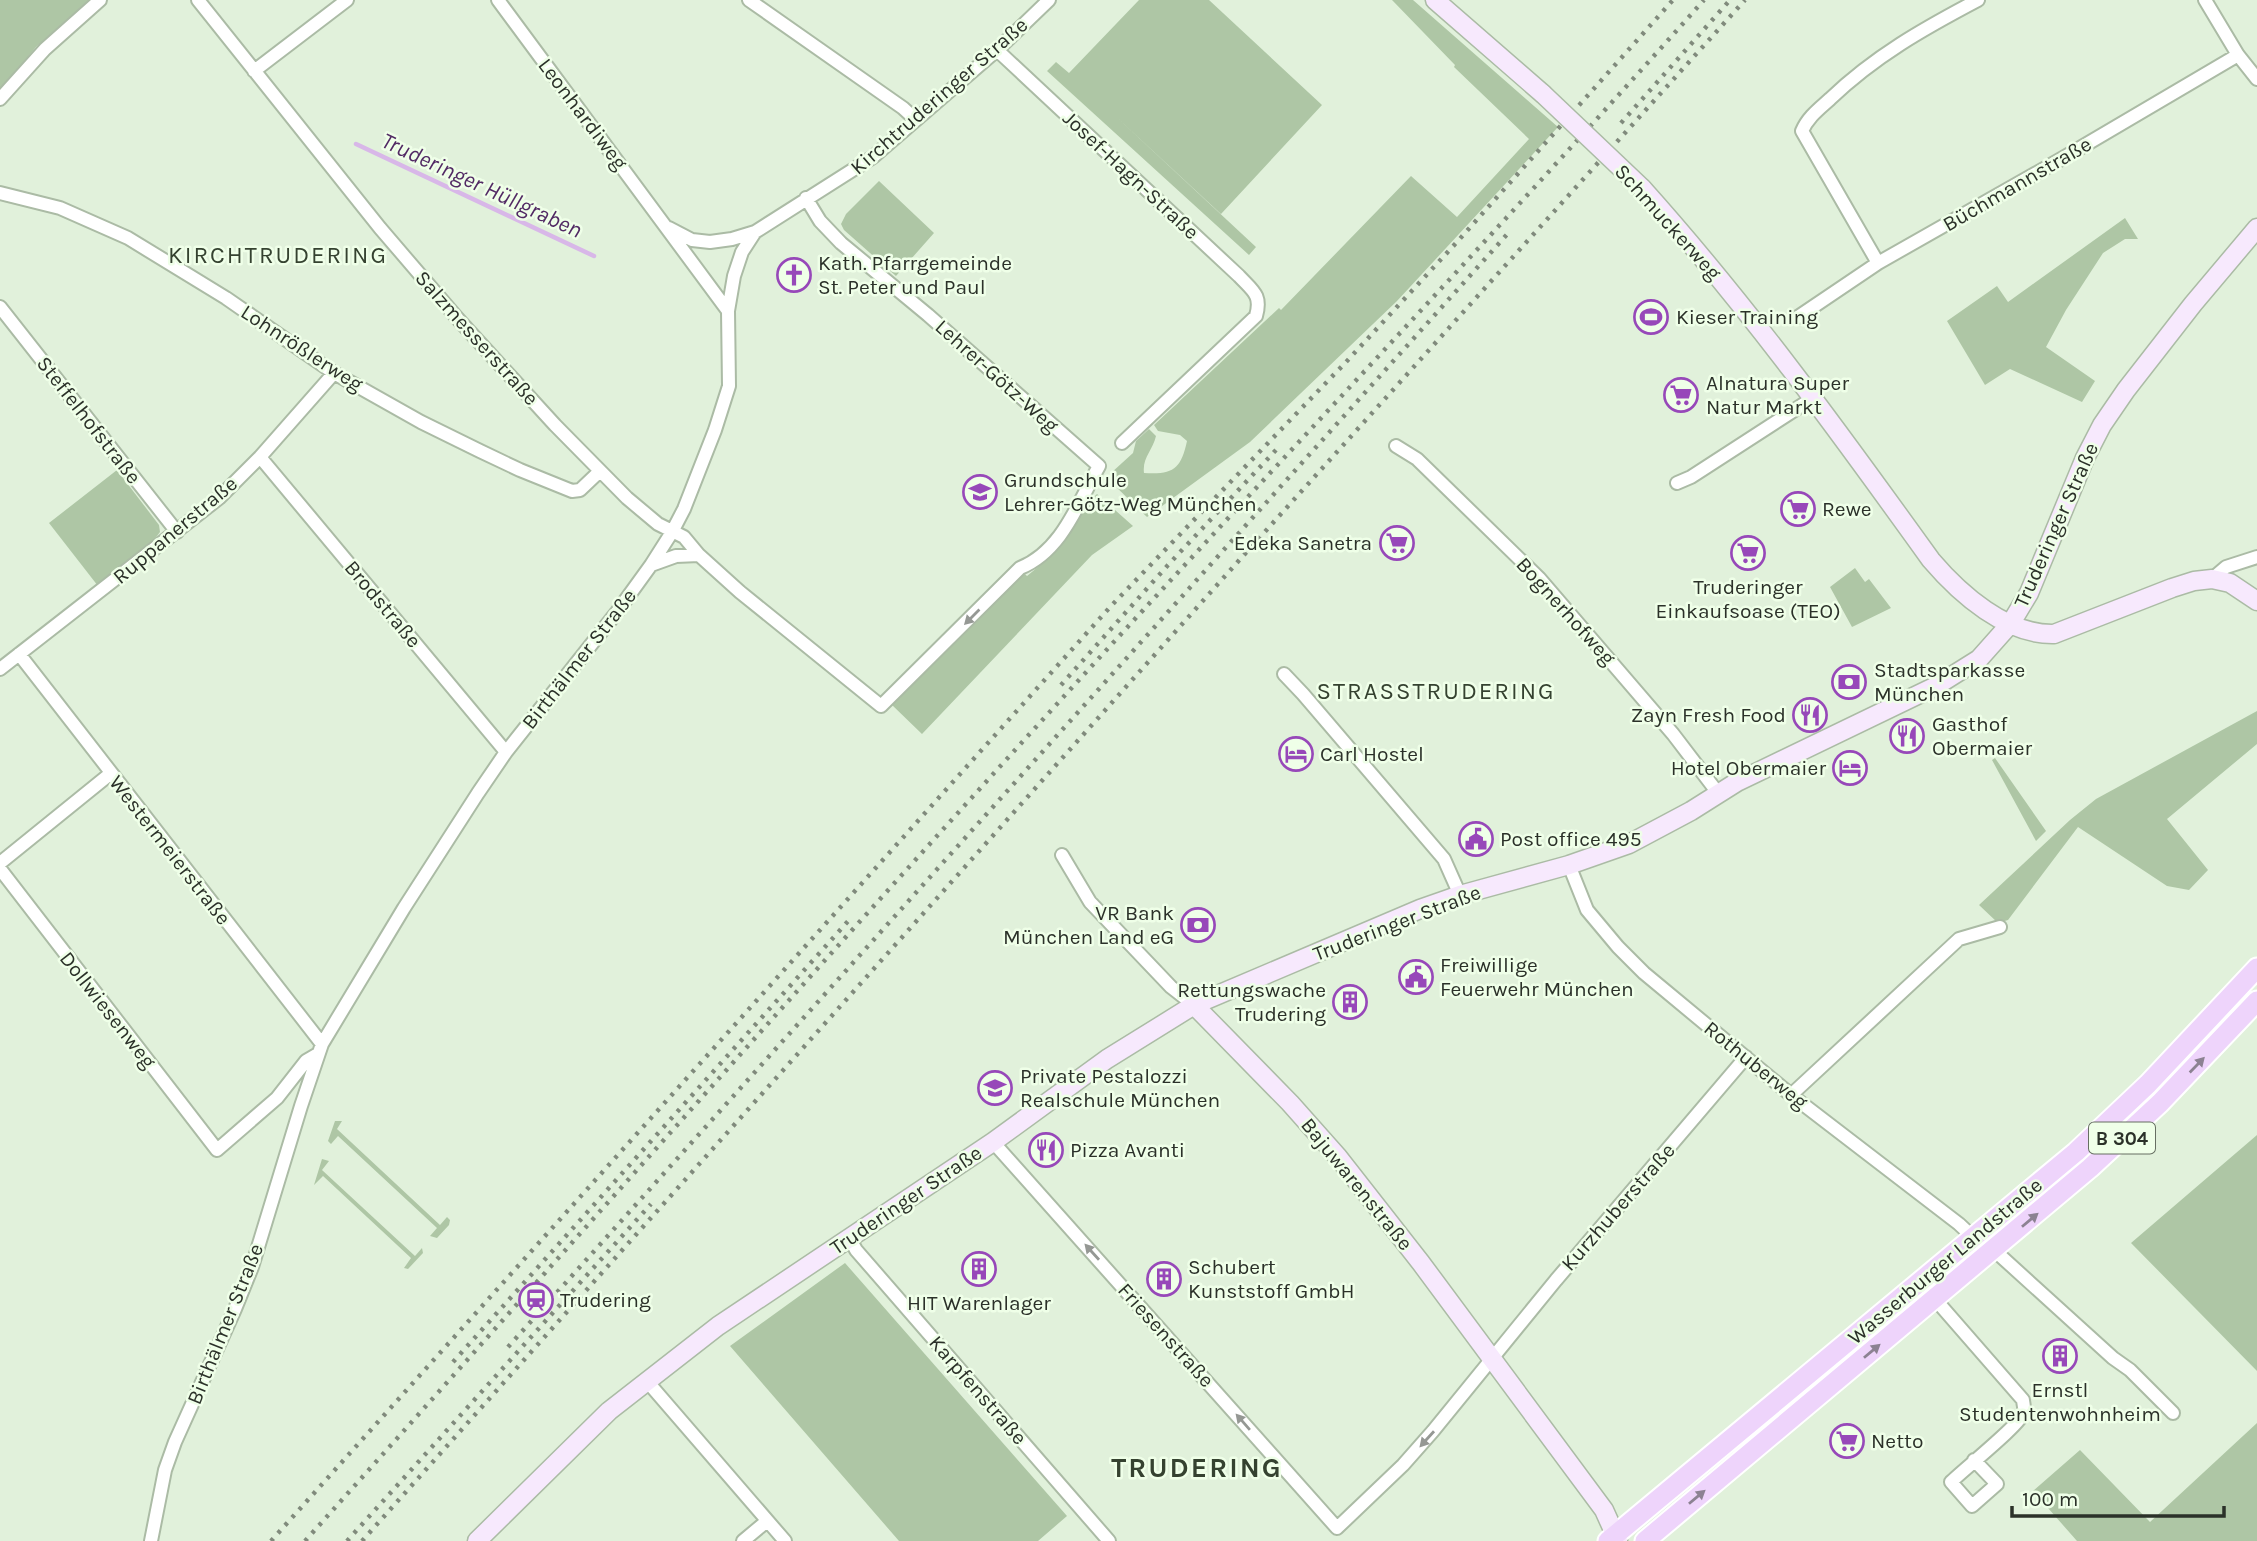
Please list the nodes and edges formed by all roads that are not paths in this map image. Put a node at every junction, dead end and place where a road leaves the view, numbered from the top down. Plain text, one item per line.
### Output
1 (100, 0) edge
2 (198, 0) edge
3 (347, 0) edge
4 (498, 0) edge
5 (749, 0) edge
6 (1049, 0) edge
7 (1435, 0) edge
8 (1978, 0) edge
9 (2205, 0) edge
10 (997, 50) junction
11 (2238, 55) junction
12 (254, 71) junction
13 (2257, 79) edge
14 (0, 99) edge
15 (915, 119) junction
16 (0, 193) edge
17 (806, 198) junction
18 (669, 228) junction
19 (2257, 228) edge
20 (755, 232) junction
21 (1878, 263) junction
22 (0, 307) edge
23 (729, 311) junction
24 (1798, 317) dead end
25 (334, 373) junction
26 (1813, 398) junction
27 (1122, 443) dead end
28 (1396, 446) dead end
29 (260, 457) junction
30 (600, 471) junction
31 (1677, 483) dead end
32 (177, 532) junction
33 (672, 532) junction
34 (699, 555) junction
35 (2257, 557) edge
36 (651, 565) junction
37 (2212, 579) junction
38 (2257, 601) edge
39 (2011, 623) junction
40 (19, 654) junction
41 (0, 669) edge
42 (1284, 674) dead end
43 (881, 706) joint
44 (506, 752) junction
45 (110, 774) junction
46 (1718, 793) junction
47 (1062, 855) dead end
48 (0, 863) edge
49 (1569, 865) junction
50 (0, 869) edge
51 (1460, 895) junction
52 (2000, 927) dead end
53 (2257, 968) edge
54 (2257, 1001) edge
55 (1194, 1005) junction
56 (320, 1049) junction
57 (1746, 1057) junction
58 (1791, 1095) junction
59 (277, 1098) junction
60 (301, 1106) junction
61 (993, 1142) junction
62 (217, 1150) joint
63 (849, 1237) junction
64 (1974, 1238) junction
65 (1994, 1250) junction
66 (1935, 1299) junction
67 (1493, 1359) junction
68 (646, 1380) junction
69 (2173, 1413) dead end
70 (1975, 1460) dead end
71 (767, 1521) junction
72 (1337, 1528) joint
73 (1614, 1539) edge
74 (151, 1541) edge
75 (477, 1541) edge
76 (743, 1541) edge
77 (785, 1541) edge
78 (1109, 1541) edge
79 (1645, 1541) edge

1 - 14 street
2 - 12 street, Salzmesserstraße
3 - 12 street
4 - 18 street, Leonhardiweg
5 - 15 street
6 - 10 street, Kirchtruderinger Straße
7 - 26 street, Schmuckerweg, bridge
8 - 21 street
9 - 11 street
10 - 15 street, Kirchtruderinger Straße
10 - 27 street, Josef-Hagn-Straße
11 - 13 street
11 - 21 street, Büchmannstraße
12 - 30 street, Salzmesserstraße
15 - 17 street, Kirchtruderinger Straße
16 - 25 street, Lohnrößlerweg
17 - 20 street, Kirchtruderinger Straße
17 -> 43 street, Lehrer-Götz-Weg
18 - 20 street
18 - 23 street, Leonhardiweg
19 - 39 street, Truderinger Straße
20 - 23 street, Birthälmer Straße
21 - 24 street, Büchmannstraße
22 - 32 street, Steffelhofstraße
23 - 33 street, Birthälmer Straße
25 - 29 street, Ruppanerstraße
25 - 30 street, Lohnrößlerweg
26 - 31 street
26 - 39 street, Schmuckerweg
28 - 46 street, Bognerhofweg
29 - 32 street, Ruppanerstraße
29 - 44 street, Brodstraße
30 - 33 street, Salzmesserstraße
32 - 40 street, Ruppanerstraße
33 - 34 street, Salzmesserstraße
33 - 36 street, Birthälmer Straße
34 - 36 street
34 - 43 street, Salzmesserstraße
35 - 37 street
36 - 44 street, Birthälmer Straße
37 - 38 street
37 - 39 street, Schmuckerweg
39 - 46 street, Truderinger Straße
40 - 41 street, Ruppanerstraße
40 - 45 street, Westermeierstraße
42 - 51 street
44 - 56 street, Birthälmer Straße
45 - 48 street
45 - 56 street, Westermeierstraße
46 - 49 street, Truderinger Straße
47 - 55 street, Bajuwarenstraße
49 - 51 street, Truderinger Straße
49 - 57 street, Rothuberweg
50 - 62 street, Dollwiesenweg
51 - 55 street, Truderinger Straße
52 - 58 street
53 - 64 main road, Wasserburger Landstraße / B 304
65 -> 54 main road, Wasserburger Landstraße / B 304
55 - 61 street, Truderinger Straße
55 - 67 street, Bajuwarenstraße
56 - 59 street, Birthälmer Straße
56 - 60 street, Birthälmer Straße
57 - 58 street, Rothuberweg
57 - 67 street, Kurzhuberstraße
58 - 64 street, Rothuberweg
59 - 60 street
59 - 62 street, Birthälmer Straße
60 - 74 street, Birthälmer Straße
61 - 63 street, Truderinger Straße
72 -> 61 street, Friesenstraße
63 - 68 street, Truderinger Straße
63 - 78 street, Karpfenstraße
64 - 73 main road, Wasserburger Landstraße / B 304
65 - 66 main road, Wasserburger Landstraße / B 304
65 - 69 street
66 - 70 street
79 -> 66 main road, Wasserburger Landstraße / B 304
67 -> 72 street, Kurzhuberstraße
67 - 73 street, Bajuwarenstraße
68 - 71 street
68 - 75 street, Truderinger Straße
71 - 76 street
71 - 77 street

